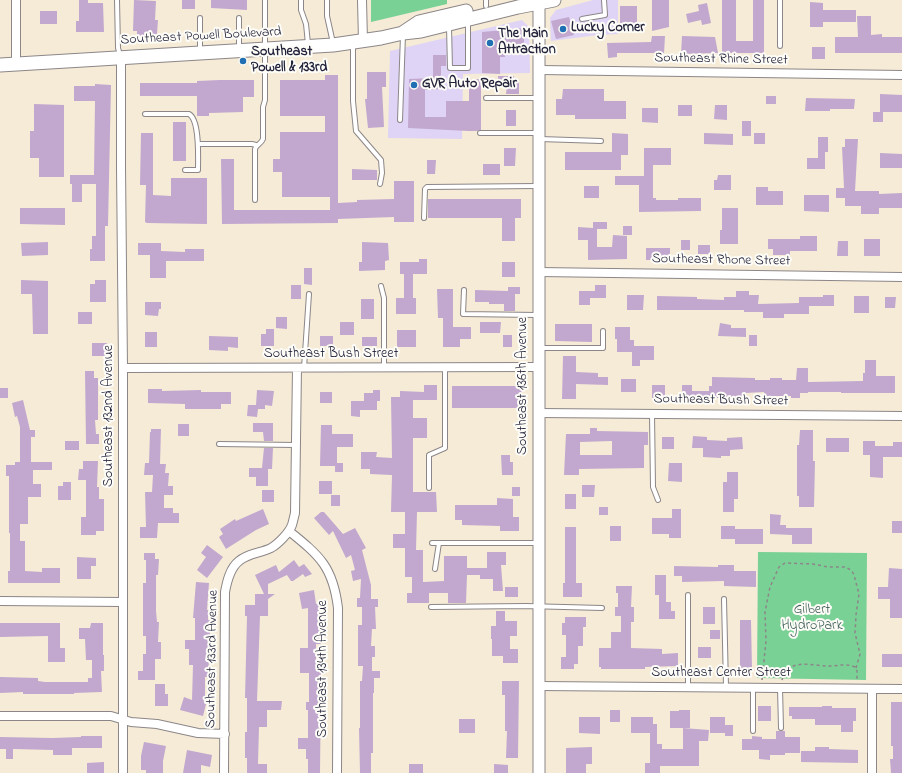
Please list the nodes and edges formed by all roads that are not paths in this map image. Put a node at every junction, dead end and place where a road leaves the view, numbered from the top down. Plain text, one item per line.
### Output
1 (16, 0) edge
2 (118, 0) edge
3 (265, 0) edge
4 (301, 0) edge
5 (327, 0) edge
6 (362, 0) edge
7 (510, 0) edge
8 (554, 0) edge
9 (604, 0) edge
10 (780, 0) edge
11 (540, 1) edge
12 (486, 3) edge
13 (200, 18) dead end
14 (239, 18) dead end
15 (582, 19) dead end
16 (468, 20) junction
17 (449, 24) junction
18 (403, 33) junction
19 (358, 41) junction
20 (334, 45) junction
21 (780, 46) dead end
22 (308, 47) junction
23 (265, 50) junction
24 (239, 51) junction
25 (200, 53) junction
26 (121, 58) junction
27 (0, 64) edge
28 (16, 64) junction
29 (540, 70) junction
30 (902, 75) edge
31 (486, 98) dead end
32 (540, 98) junction
33 (145, 114) dead end
34 (400, 120) dead end
35 (480, 133) dead end
36 (540, 136) junction
37 (601, 141) dead end
38 (198, 144) junction
39 (256, 146) junction
40 (185, 170) dead end
41 (380, 184) dead end
42 (539, 186) junction
43 (255, 200) dead end
44 (424, 218) dead end
45 (539, 272) junction
46 (902, 277) edge
47 (381, 286) dead end
48 (464, 290) dead end
49 (309, 294) dead end
50 (540, 316) junction
51 (603, 331) dead end
52 (540, 348) junction
53 (384, 367) junction
54 (540, 367) junction
55 (123, 368) junction
56 (301, 368) junction
57 (445, 368) junction
58 (539, 413) junction
59 (652, 414) junction
60 (902, 416) edge
61 (219, 444) dead end
62 (296, 445) junction
63 (429, 488) dead end
64 (658, 500) dead end
65 (289, 531) junction
66 (432, 542) dead end
67 (439, 542) junction
68 (539, 543) junction
69 (435, 569) dead end
70 (688, 595) dead end
71 (724, 599) dead end
72 (0, 601) edge
73 (123, 602) junction
74 (431, 607) dead end
75 (539, 607) junction
76 (602, 608) dead end
77 (539, 686) junction
78 (688, 687) junction
79 (726, 687) junction
80 (753, 688) junction
81 (781, 688) junction
82 (872, 689) junction
83 (902, 689) edge
84 (0, 716) edge
85 (122, 718) junction
86 (781, 728) dead end
87 (753, 731) dead end
88 (225, 734) junction
89 (123, 773) edge
90 (224, 773) edge
91 (337, 773) edge
92 (539, 773) edge
93 (872, 773) edge

1 - 28 street
2 - 26 lane
3 - 23 lane
4 - 22 lane
5 - 20 lane
6 - 19 street
7 - 12 main road, Southeast Powell Boulevard
8 - 11 main road, Southeast Powell Boulevard
9 - 15 lane
10 - 21 lane
11 - 16 main road, Southeast Powell Boulevard
11 - 29 street, Southeast 136th Avenue
12 - 18 main road, Southeast Powell Boulevard
13 - 25 lane
14 - 24 lane
16 - 17 main road, Southeast Powell Boulevard
16 - 17 lane
17 - 18 main road, Southeast Powell Boulevard
18 - 19 main road, Southeast Powell Boulevard
18 - 34 lane
19 - 20 main road, Southeast Powell Boulevard
19 - 41 lane
20 - 22 main road, Southeast Powell Boulevard
22 - 23 main road, Southeast Powell Boulevard
23 - 24 main road, Southeast Powell Boulevard
23 - 39 lane
24 - 25 main road, Southeast Powell Boulevard
25 - 26 main road, Southeast Powell Boulevard
26 - 28 main road, Southeast Powell Boulevard
26 - 55 street, Southeast 132nd Avenue
27 - 28 main road, Southeast Powell Boulevard
29 - 30 street, Southeast Rhine Street
29 - 32 street, Southeast 136th Avenue
31 - 32 lane
32 - 36 street, Southeast 136th Avenue
33 - 38 lane
35 - 36 lane
36 - 37 lane
36 - 42 street, Southeast 136th Avenue
38 - 39 lane
38 - 40 lane
39 - 43 lane
42 - 44 lane
42 - 45 street, Southeast 136th Avenue
45 - 46 street, Southeast Rhone Street
45 - 50 street, Southeast 136th Avenue
47 - 53 lane
48 - 50 lane
49 - 56 lane
50 - 52 street, Southeast 136th Avenue
51 - 52 lane
52 - 54 street, Southeast 136th Avenue
53 - 56 street, Southeast Bush Street
53 - 57 street, Southeast Bush Street
54 - 57 street, Southeast Bush Street
54 - 58 street, Southeast 136th Avenue
55 - 56 street, Southeast Bush Street
55 - 73 street, Southeast 132nd Avenue
56 - 62 street
57 - 63 lane
58 - 59 street, Southeast Bush Street
58 - 68 street, Southeast 136th Avenue
59 - 60 street, Southeast Bush Street
59 - 64 lane
61 - 62 lane
62 - 65 street
65 - 88 street, Southeast 133rd Avenue
65 - 91 street, Southeast 134th Avenue
66 - 67 lane
67 - 68 lane
67 - 69 lane
68 - 75 street, Southeast 136th Avenue
70 - 78 lane
71 - 79 lane
72 - 73 street
73 - 85 street, Southeast 132nd Avenue
74 - 75 lane
75 - 76 lane
75 - 77 street, Southeast 136th Avenue
77 - 78 street, Southeast Center Street
77 - 92 street, Southeast 136th Avenue
78 - 79 street, Southeast Center Street
79 - 80 street, Southeast Center Street
80 - 81 street, Southeast Center Street
80 - 87 lane
81 - 82 street, Southeast Center Street
81 - 86 lane
82 - 83 street, Southeast Center Street
82 - 93 street
84 - 85 street
85 - 88 street
85 - 89 street, Southeast 132nd Avenue
88 - 90 street, Southeast 133rd Avenue

